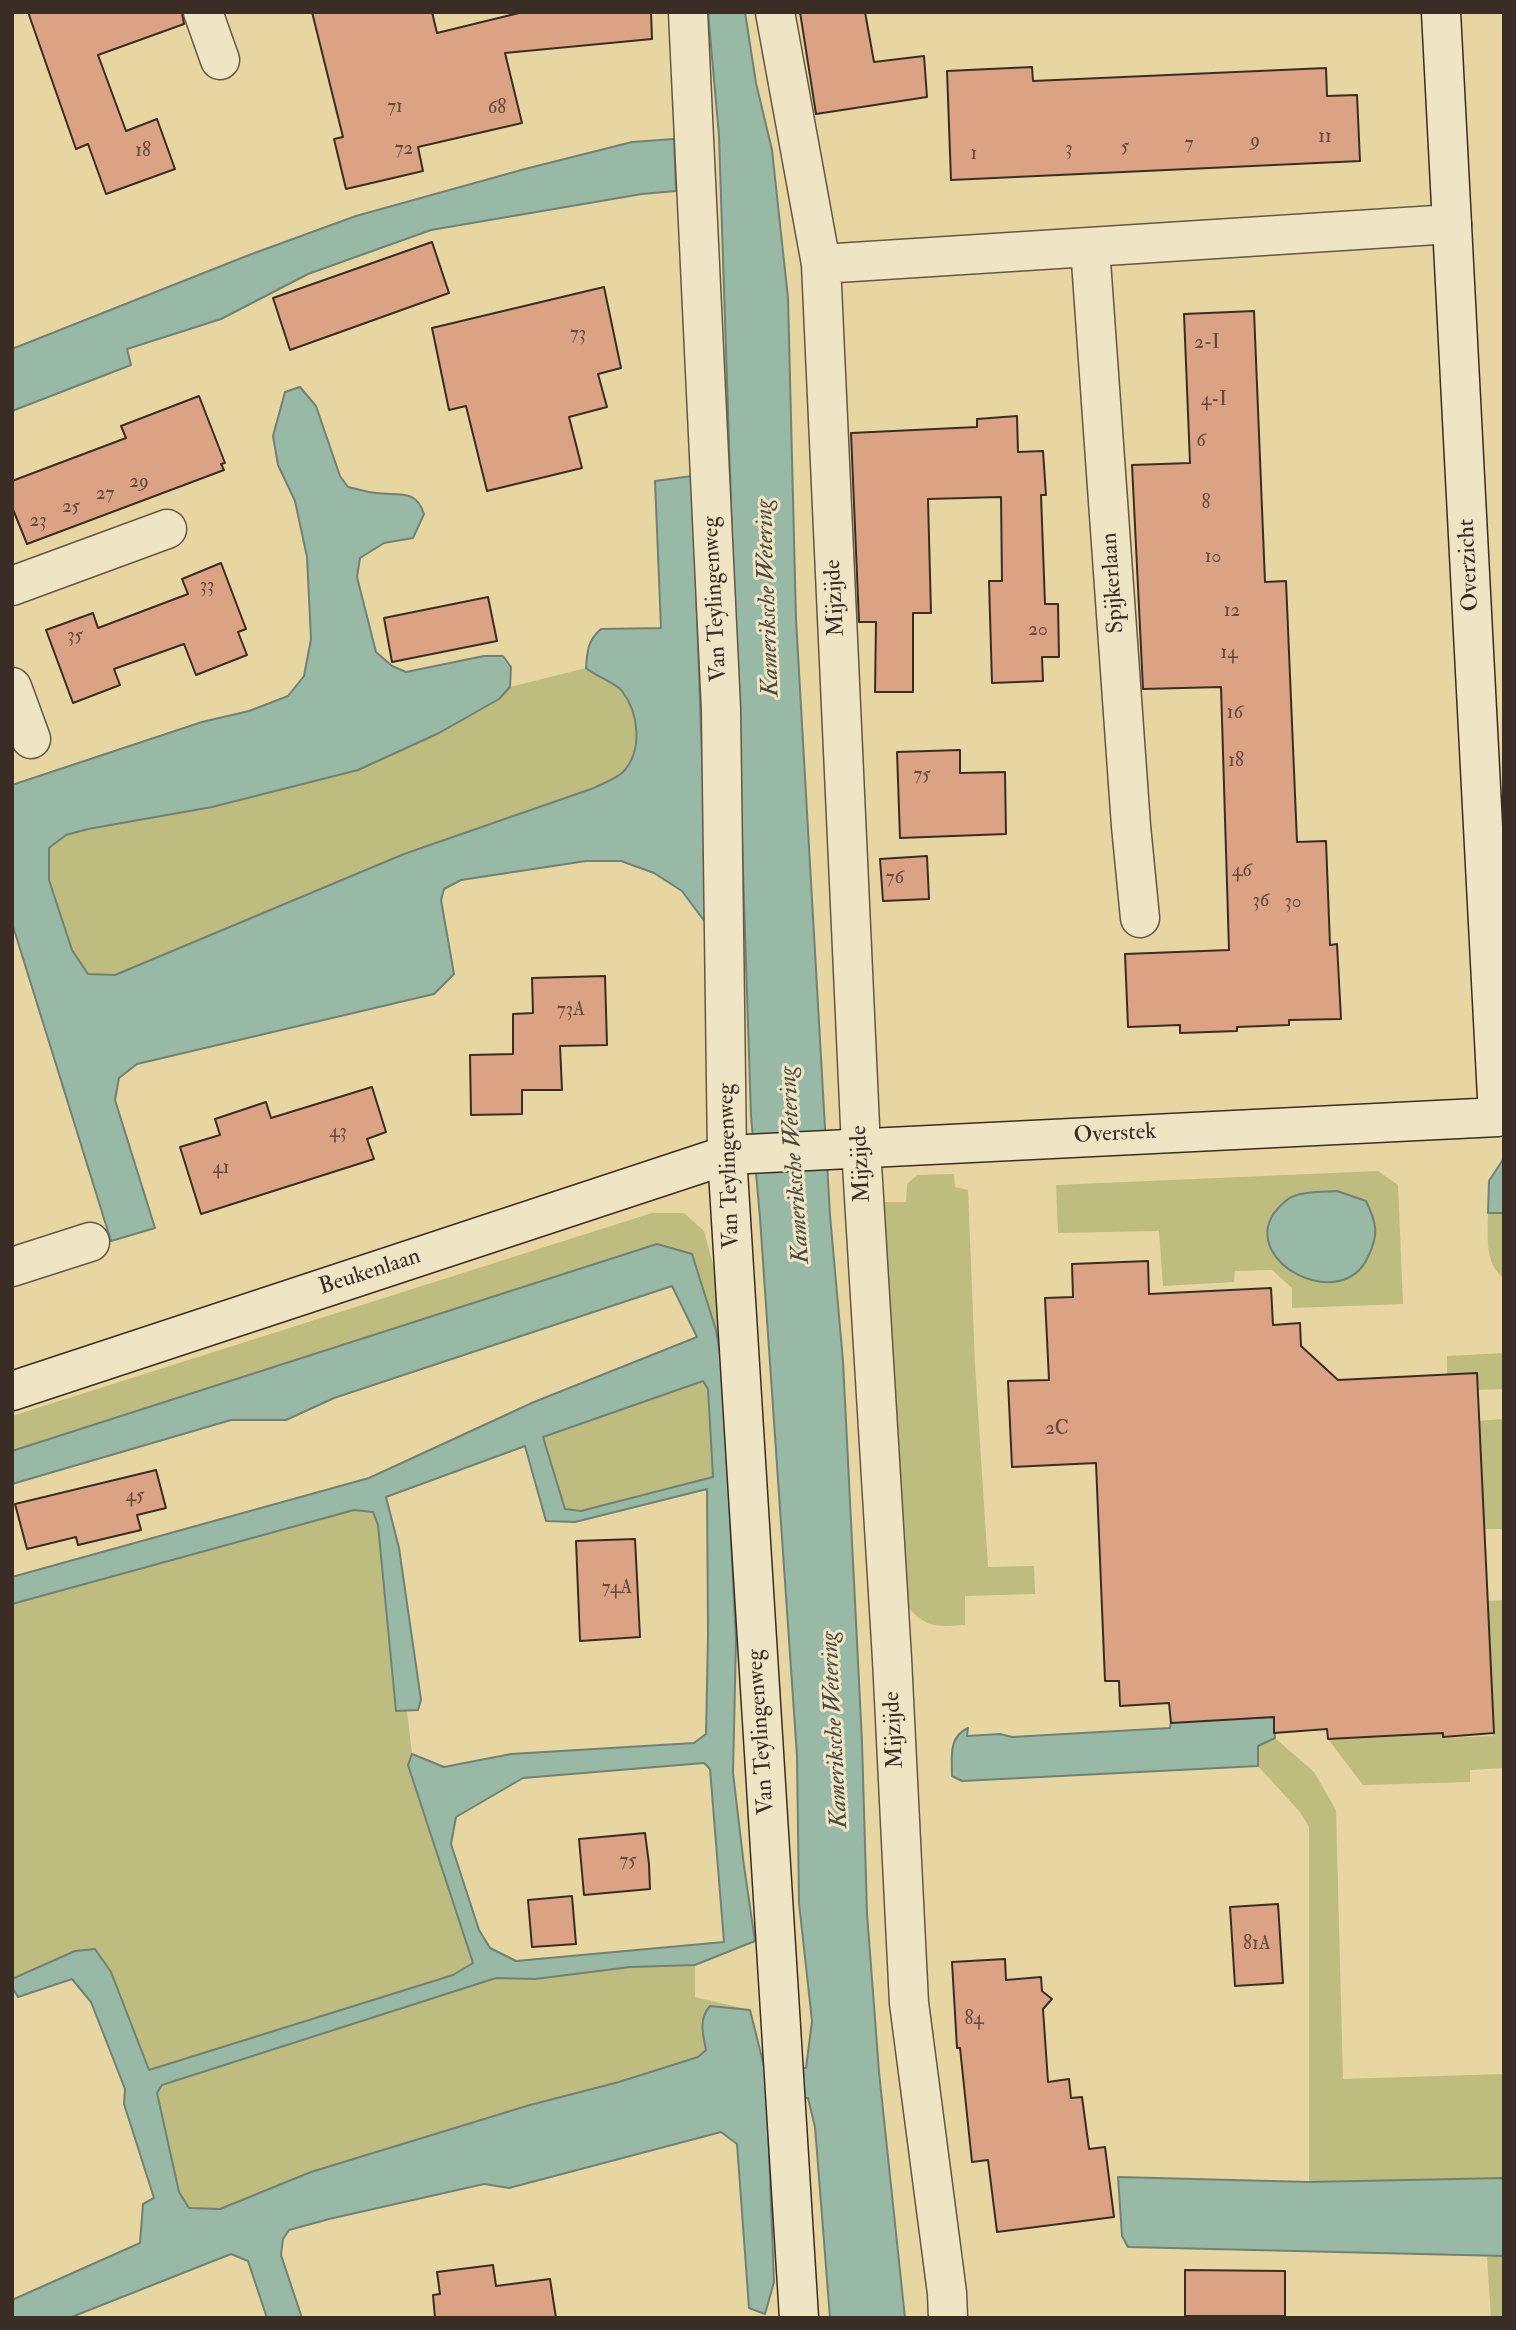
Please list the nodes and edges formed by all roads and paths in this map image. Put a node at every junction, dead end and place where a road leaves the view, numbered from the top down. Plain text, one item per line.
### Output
1 (203, 12) edge
2 (688, 12) edge
3 (775, 12) edge
4 (1441, 12) edge
5 (220, 60) dead end
6 (1452, 224) junction
7 (1090, 247) junction
8 (821, 264) junction
9 (167, 529) dead end
10 (12, 586) edge
11 (12, 687) edge
12 (31, 739) dead end
13 (1140, 918) dead end
14 (1501, 1117) edge
15 (853, 1148) junction
16 (738, 1155) junction
17 (90, 1242) dead end
18 (12, 1266) edge
19 (12, 1391) edge
20 (799, 2318) edge
21 (948, 2318) edge

1 - 5 street
2 - 16 street, Van Teylingenweg
3 - 8 street, Mijzijde
4 - 6 street, Overzicht
6 - 7 street
6 - 14 street, Overzicht
7 - 8 street
7 - 13 street, Spijkerlaan
8 - 15 street, Mijzijde
9 - 10 street
11 - 12 street
14 - 15 street, Overstek
15 - 16 street, Overstek
15 - 21 street, Mijzijde
16 - 19 street, Beukenlaan
16 - 20 street, Van Teylingenweg
17 - 18 street

